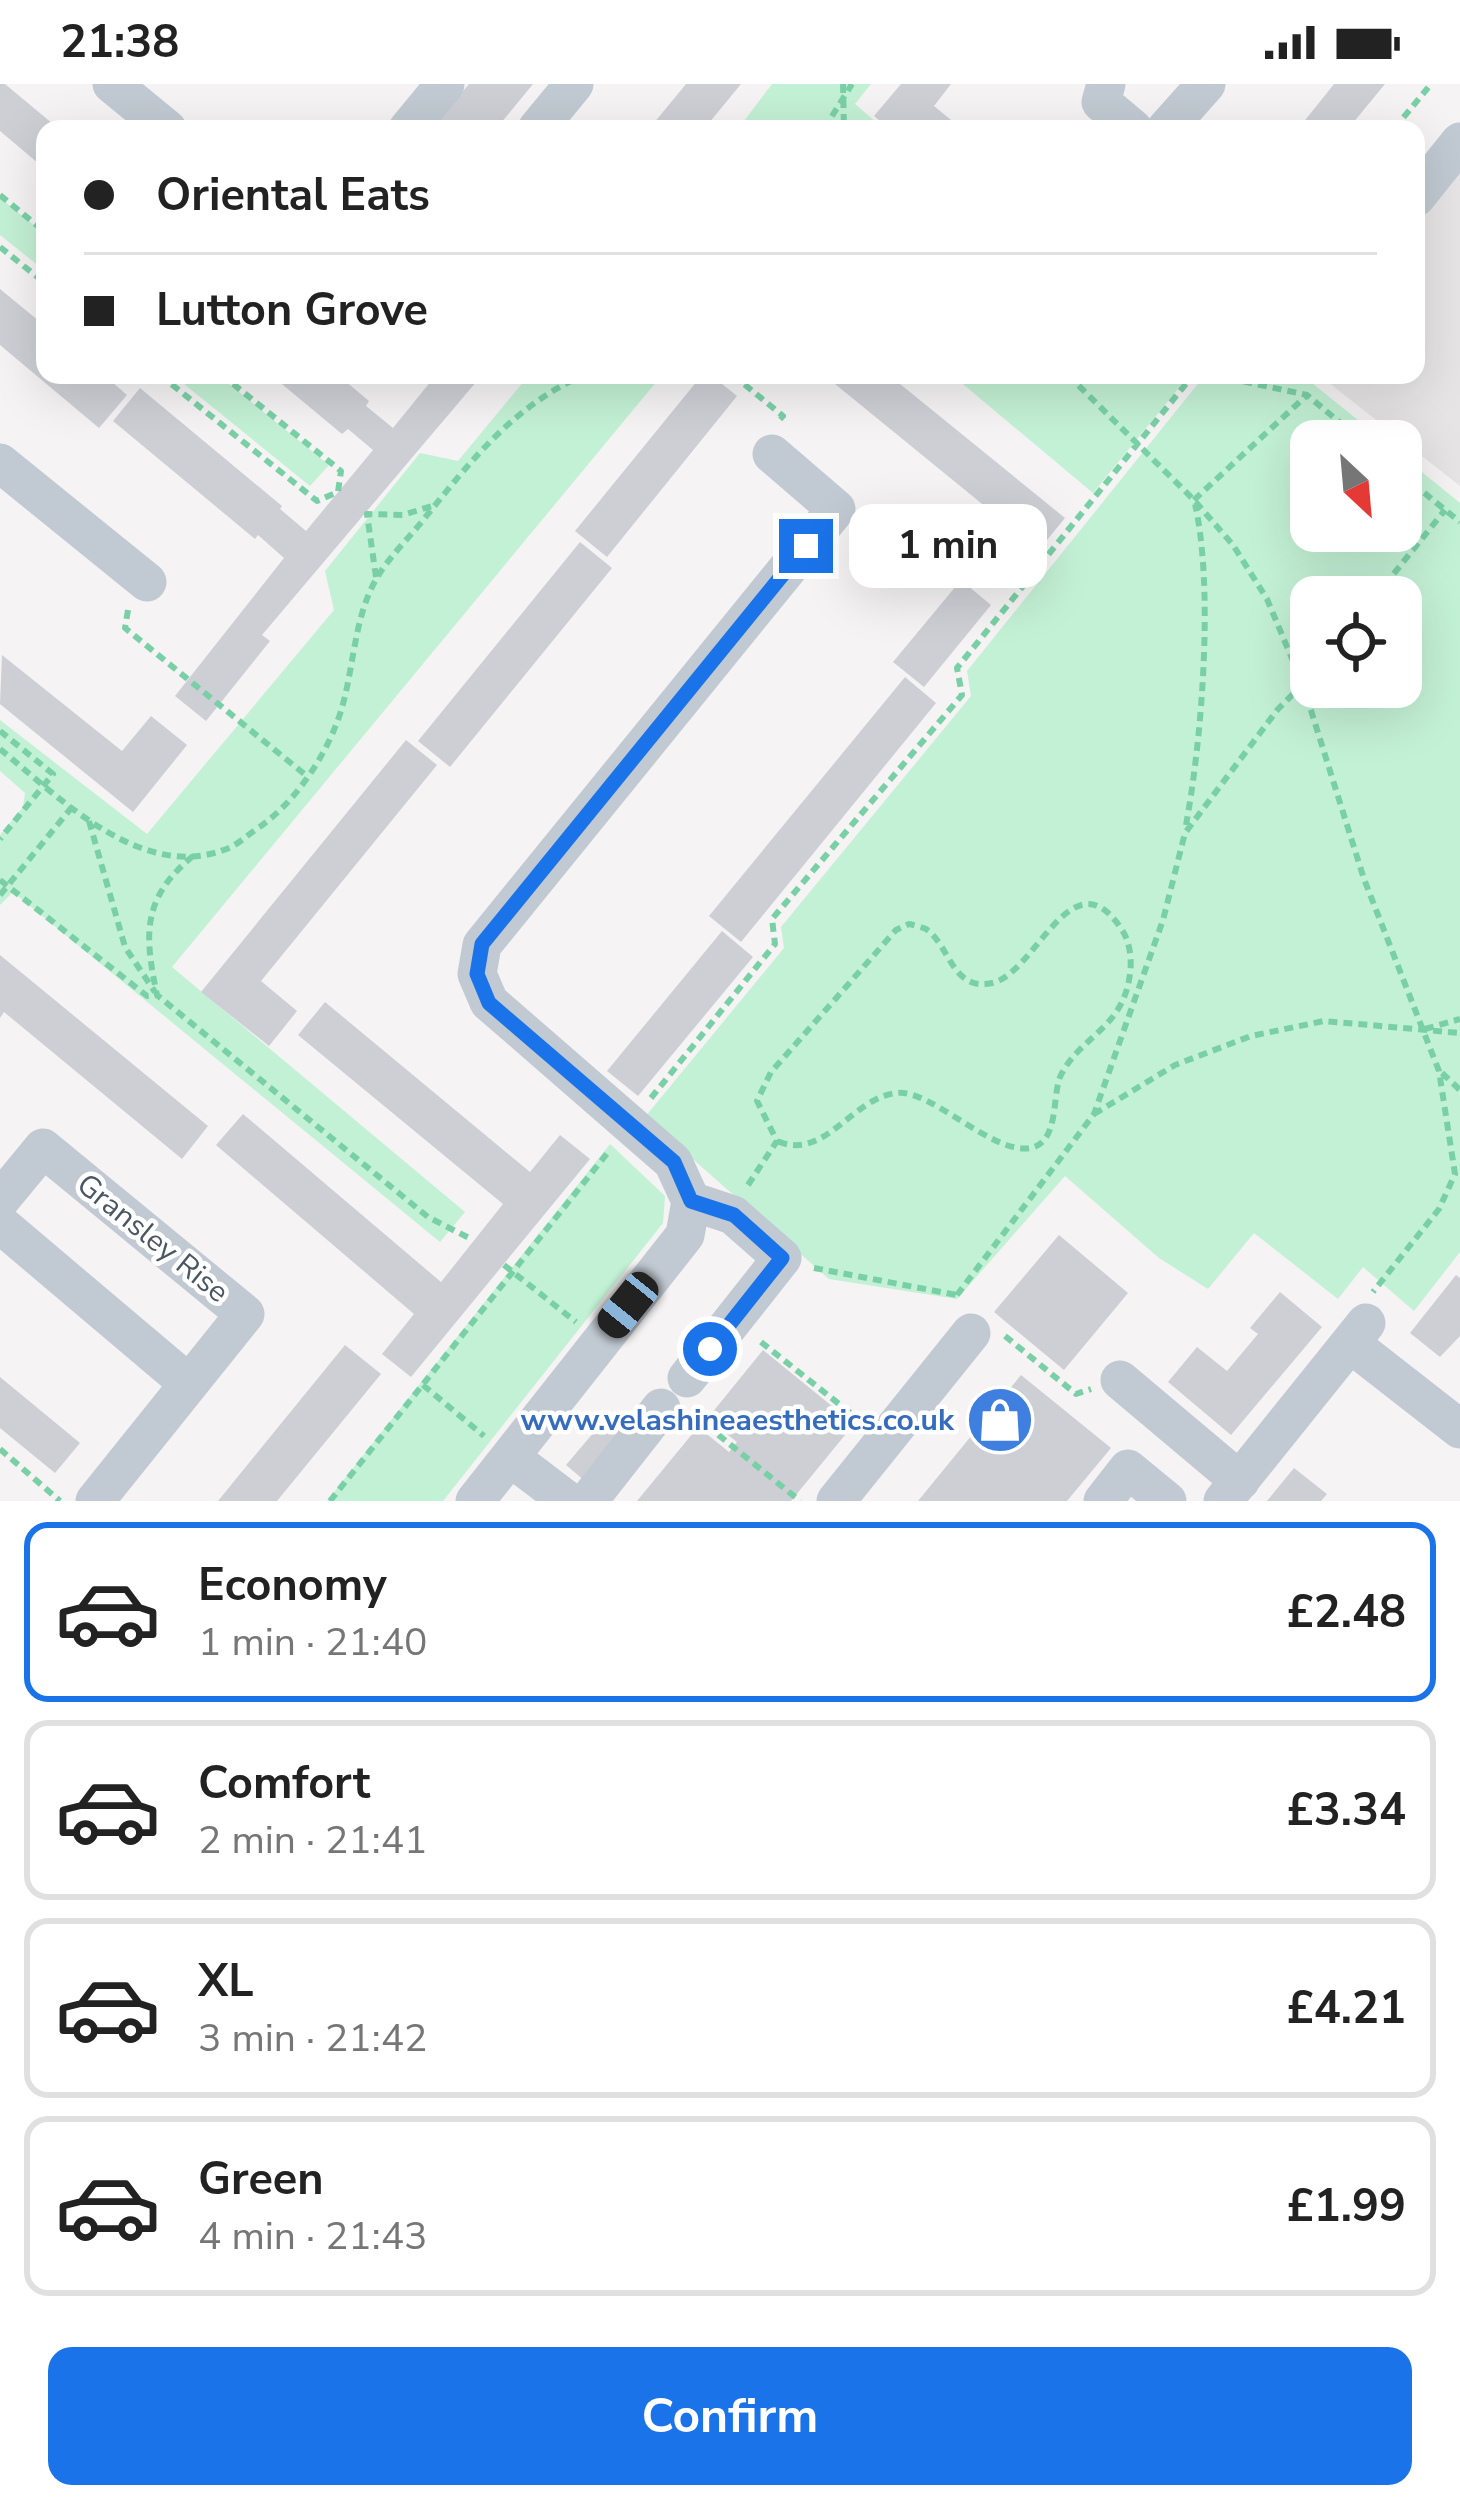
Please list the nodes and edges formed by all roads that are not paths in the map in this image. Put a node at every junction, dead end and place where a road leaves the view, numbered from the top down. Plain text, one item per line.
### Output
1 (112, 84) edge
2 (445, 84) edge
3 (574, 84) edge
4 (1106, 84) edge
5 (1206, 84) edge
6 (155, 120) edge
7 (415, 120) edge
8 (544, 120) edge
9 (1122, 120) edge
10 (1174, 120) edge
11 (1460, 142) edge
12 (1425, 185) edge
13 (772, 454) road end
14 (0, 464) edge
15 (147, 581) road end
16 (0, 1200) edge
17 (691, 1201) junction
18 (0, 1224) edge
19 (970, 1334) road end
20 (687, 1378) dead end
21 (1120, 1380) road end
22 (188, 1383) junction
23 (662, 1408) dead end
24 (1460, 1429) edge
25 (510, 1457) junction
26 (1231, 1491) edge
27 (95, 1501) edge
28 (475, 1501) edge
29 (568, 1501) edge
30 (588, 1501) edge
31 (836, 1501) edge
32 (1103, 1501) edge
33 (1167, 1501) edge

1 - 6 street
2 - 7 street
3 - 8 street
4 - 9 street
5 - 10 street
11 - 12 street
13 - 17 street
14 - 15 street
16 - 22 street, Gransley Rise
17 - 20 street
17 - 25 street
18 - 22 street
19 - 31 street
21 - 26 street
22 - 27 street, Gransley Rise
23 - 30 street
24 - 26 street
25 - 28 street
25 - 29 street
32 - 33 street

